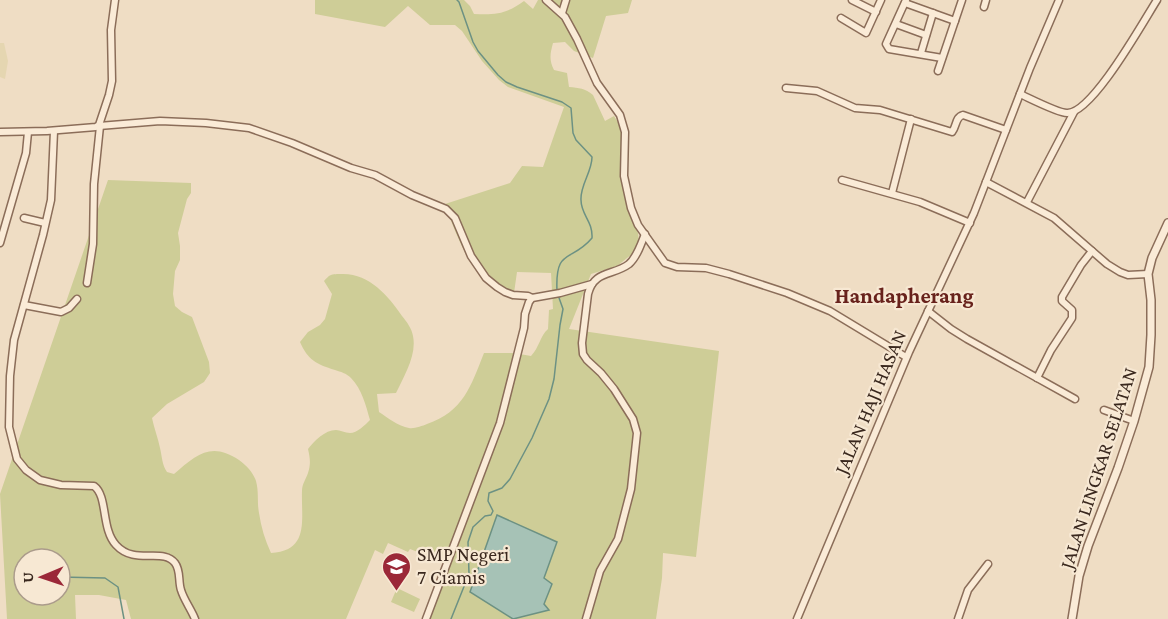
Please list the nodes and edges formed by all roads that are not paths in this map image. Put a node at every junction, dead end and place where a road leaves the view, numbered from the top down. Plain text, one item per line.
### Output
1 (115, 0) edge
2 (546, 0) edge
3 (566, 0) edge
4 (852, 0) edge
5 (880, 0) edge
6 (962, 0) edge
7 (986, 0) edge
8 (1059, 0) edge
9 (1157, 0) edge
10 (905, 2) edge
11 (984, 8) dead end
12 (876, 12) junction
13 (562, 13) junction
14 (933, 13) junction
15 (841, 18) dead end
16 (955, 21) junction
17 (896, 24) junction
18 (926, 35) junction
19 (921, 53) junction
20 (942, 58) junction
21 (938, 71) dead end
22 (786, 88) dead end
23 (1020, 94) junction
24 (1074, 112) junction
25 (911, 119) junction
26 (99, 126) junction
27 (1006, 130) junction
28 (54, 131) junction
29 (0, 132) edge
30 (28, 132) junction
31 (842, 180) dead end
32 (986, 182) junction
33 (892, 193) junction
34 (1027, 202) junction
35 (24, 218) dead end
36 (45, 223) junction
37 (970, 223) junction
38 (1168, 224) edge
39 (645, 234) junction
40 (0, 243) edge
41 (1092, 251) junction
42 (1148, 274) junction
43 (87, 283) dead end
44 (592, 284) junction
45 (77, 298) dead end
46 (532, 298) junction
47 (24, 305) junction
48 (928, 311) junction
49 (906, 357) junction
50 (1037, 378) junction
51 (1075, 399) dead end
52 (1104, 410) dead end
53 (1134, 421) junction
54 (988, 564) dead end
55 (195, 619) edge
56 (426, 619) edge
57 (586, 619) edge
58 (798, 619) edge
59 (958, 619) edge
60 (1071, 619) edge

1 - 26 street
2 - 13 street
3 - 13 street
4 - 12 street
5 - 12 street
6 - 16 street
7 - 11 street
8 - 23 street, JALAN HAJI HASAN
9 - 24 street
10 - 14 street
10 - 17 street
12 - 15 street
13 - 39 street
14 - 16 street
14 - 18 street
16 - 20 street
17 - 18 street
17 - 19 street
18 - 19 street
19 - 20 street
20 - 21 street
22 - 25 street
23 - 24 street
23 - 27 street, JALAN HAJI HASAN
24 - 34 street
25 - 27 street
25 - 33 street
26 - 28 street
26 - 43 street
26 - 46 street
27 - 32 street, JALAN HAJI HASAN
28 - 30 street
28 - 36 street
29 - 30 street
30 - 40 street
31 - 33 street
32 - 34 street
32 - 37 street, JALAN HAJI HASAN
33 - 37 street
34 - 41 street
35 - 36 street
36 - 47 street
37 - 48 street, JALAN HAJI HASAN
38 - 42 street, JALAN LINGKAR SELATAN
39 - 44 street
39 - 49 street
41 - 42 street
41 - 50 street
42 - 53 street, JALAN LINGKAR SELATAN
44 - 46 street
44 - 57 street
45 - 47 street
46 - 56 street
47 - 55 street
48 - 49 street, JALAN HAJI HASAN
48 - 50 street
49 - 58 street, JALAN HAJI HASAN
50 - 51 street
52 - 53 street
53 - 60 street, JALAN LINGKAR SELATAN
54 - 59 street

